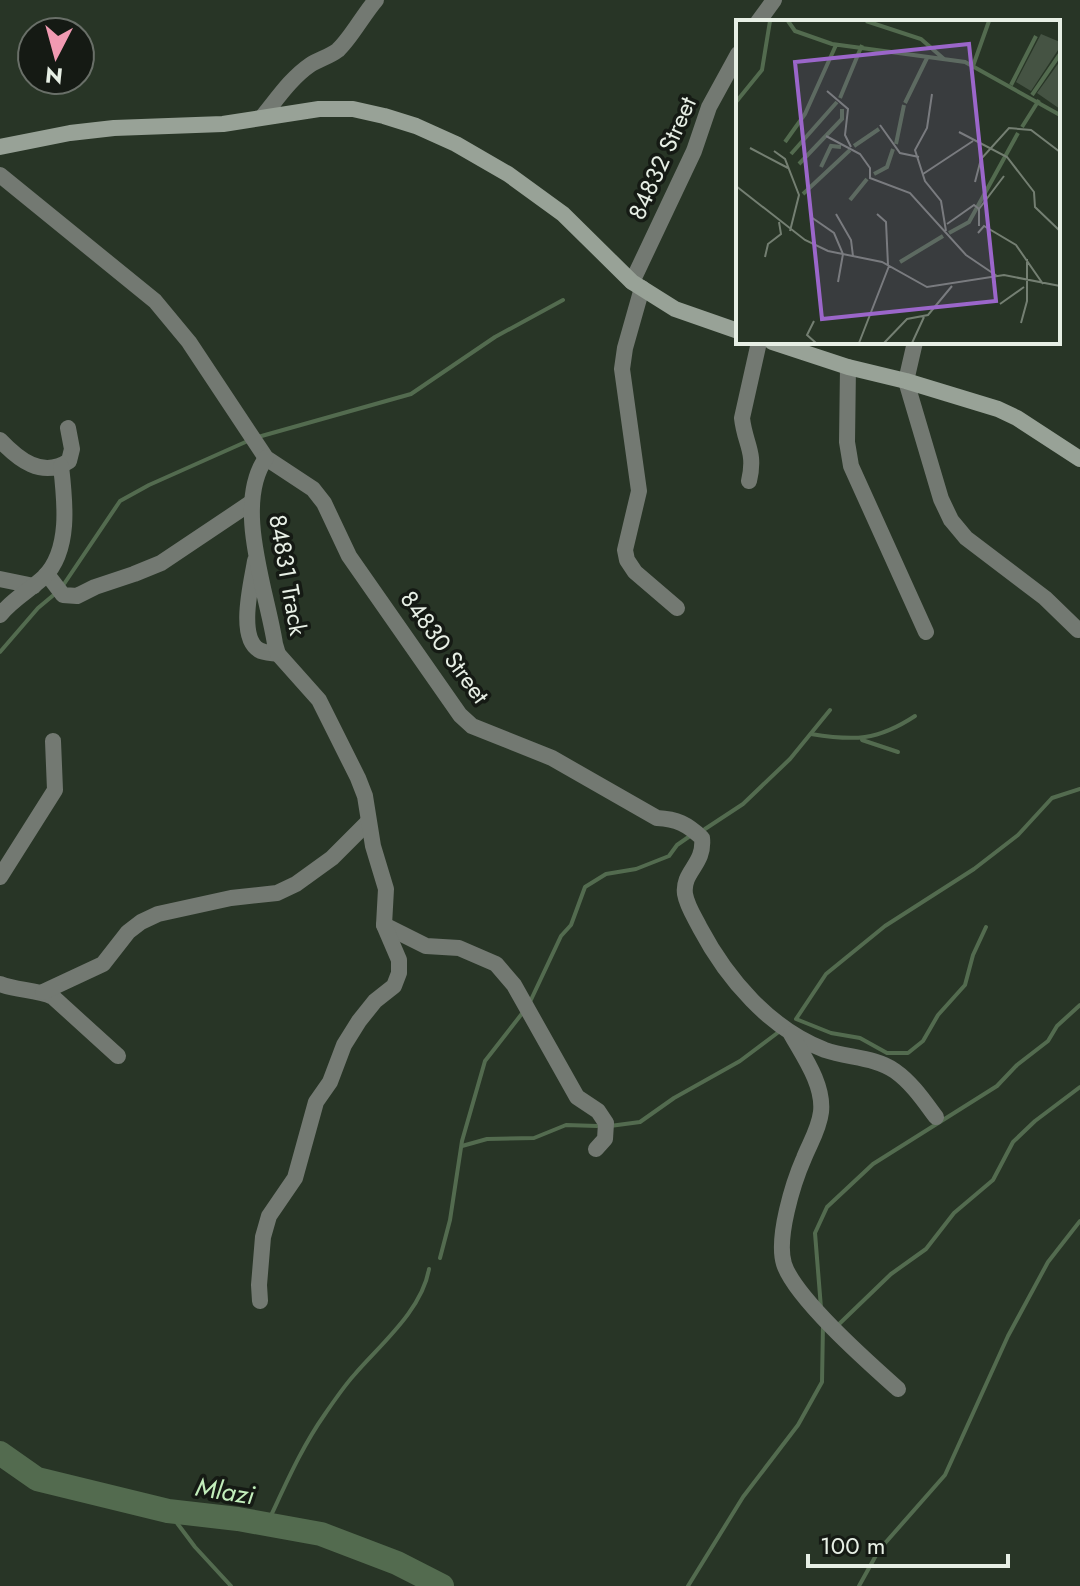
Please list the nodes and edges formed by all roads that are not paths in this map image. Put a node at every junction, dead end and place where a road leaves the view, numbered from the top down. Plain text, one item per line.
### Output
1 (376, 0) edge
2 (774, 0) edge
3 (759, 20) edge
4 (736, 58) edge
5 (263, 116) junction
6 (0, 147) edge
7 (0, 175) edge
8 (637, 285) junction
9 (736, 330) edge
10 (759, 344) edge
11 (778, 344) edge
12 (915, 344) edge
13 (848, 367) junction
14 (906, 381) junction
15 (68, 428) dead end
16 (0, 440) edge
17 (266, 458) junction
18 (1080, 459) edge
19 (61, 466) junction
20 (749, 481) dead end
21 (252, 502) junction
22 (256, 556) junction
23 (47, 574) junction
24 (0, 579) edge
25 (34, 586) junction
26 (677, 608) dead end
27 (0, 615) edge
28 (1078, 630) edge
29 (926, 632) dead end
30 (278, 654) junction
31 (53, 741) dead end
32 (368, 822) junction
33 (0, 877) edge
34 (384, 925) junction
35 (0, 984) edge
36 (43, 992) junction
37 (791, 1034) junction
38 (118, 1056) dead end
39 (936, 1117) dead end
40 (596, 1149) dead end
41 (260, 1301) dead end
42 (898, 1389) dead end

1 - 5 street
2 - 3 street
4 - 8 street, 84832 Street
5 - 6 street
5 - 8 street
7 - 17 street, 84830 Street
8 - 9 street
8 - 26 street, 84832 Street
10 - 20 street
11 - 13 street
12 - 14 street
13 - 14 street
13 - 29 street
14 - 18 street
14 - 28 street
15 - 19 street
16 - 19 street
17 - 21 street, 84831 Track
17 - 37 street, 84830 Street
19 - 23 street
21 - 22 street, 84831 Track
21 - 23 street
22 - 30 street, 84831 Track
22 - 30 street
23 - 25 street
24 - 25 street
25 - 27 street
30 - 32 street, 84831 Track
31 - 33 street
32 - 34 street, 84831 Track
32 - 36 street
34 - 40 street
34 - 41 street
35 - 36 street
36 - 38 street
37 - 39 street, 84830 Street
37 - 42 street

